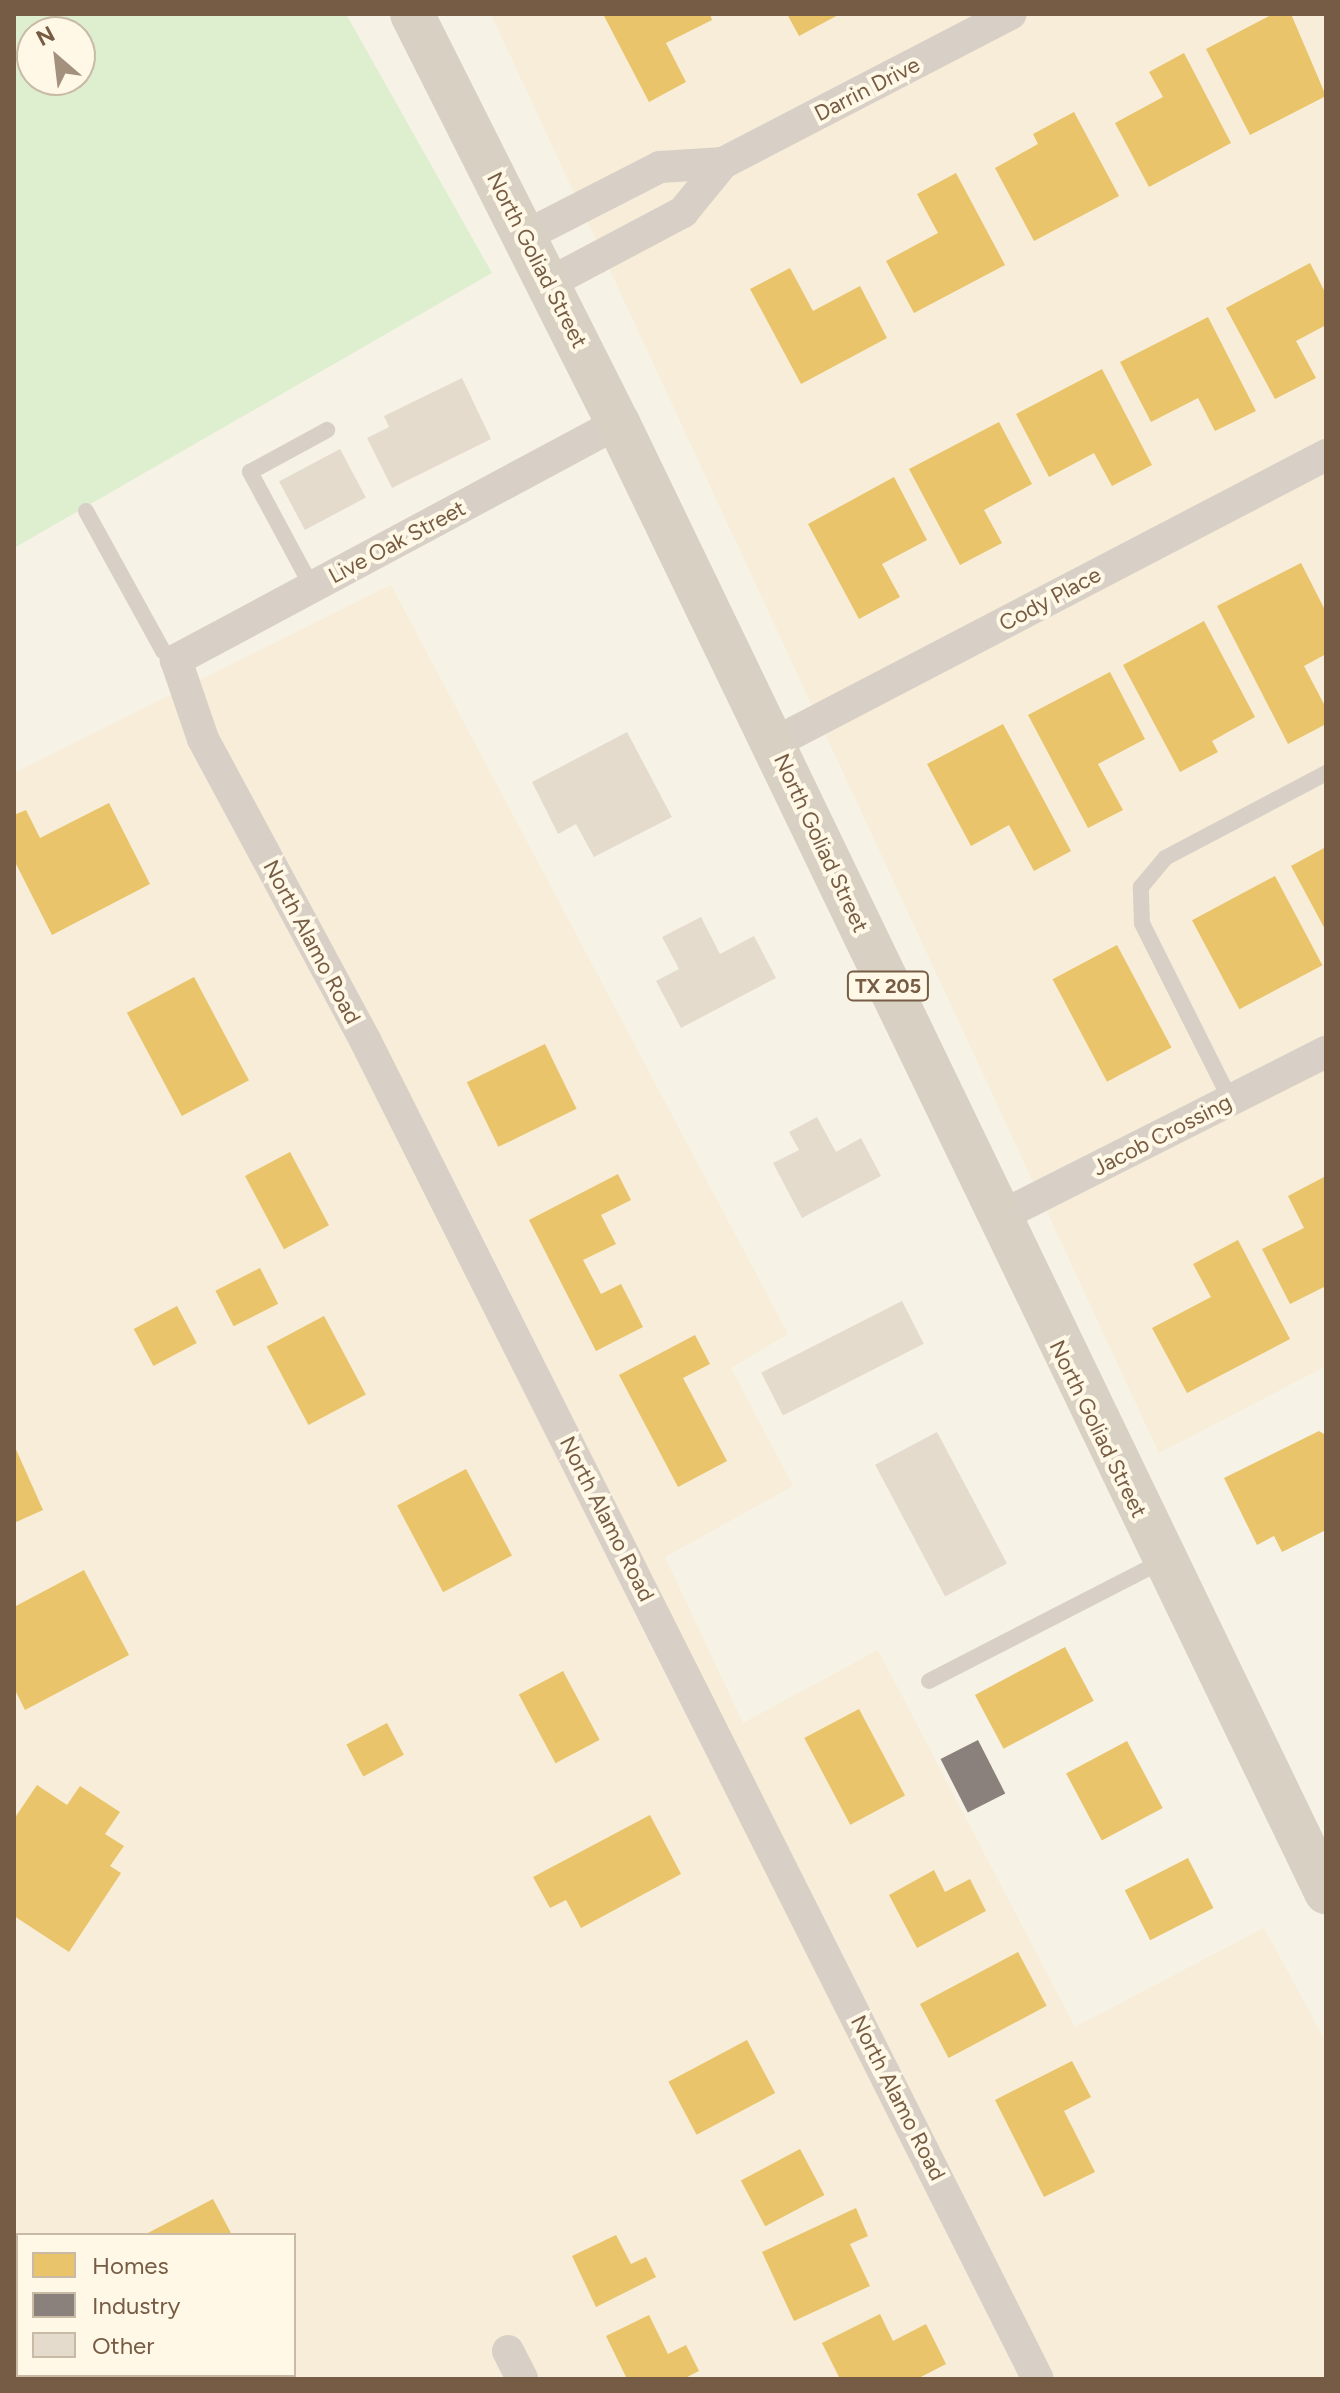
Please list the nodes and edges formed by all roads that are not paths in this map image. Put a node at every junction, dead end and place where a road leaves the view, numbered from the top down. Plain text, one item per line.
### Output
1 (412, 14) edge
2 (1011, 14) edge
3 (723, 163) junction
4 (525, 236) junction
5 (549, 283) junction
6 (618, 423) junction
7 (327, 430) dead end
8 (1326, 455) edge
9 (86, 511) dead end
10 (312, 587) junction
11 (176, 660) junction
12 (774, 743) junction
13 (1326, 773) edge
14 (1326, 1052) edge
15 (1231, 1101) junction
16 (997, 1218) junction
17 (1162, 1561) junction
18 (929, 1681) dead end
19 (1322, 1876) edge
20 (1038, 2379) edge

1 - 4 main road, North Goliad Street / TX 205
2 - 3 street, Darrin Drive
3 - 4 street, Darrin Drive
3 - 5 street, Darrin Drive
4 - 5 main road, North Goliad Street / TX 205
5 - 6 main road, North Goliad Street / TX 205
6 - 10 street, Live Oak Street
6 - 12 main road, North Goliad Street / TX 205
7 - 10 lane
8 - 12 street, Cody Place
9 - 11 lane
10 - 11 street, Live Oak Street
11 - 20 street, North Alamo Road
12 - 16 main road, North Goliad Street / TX 205
13 - 15 lane
14 - 15 street, Jacob Crossing
15 - 16 street, Jacob Crossing
16 - 17 main road, North Goliad Street / TX 205
17 - 18 lane
17 - 19 main road, North Goliad Street / TX 205

